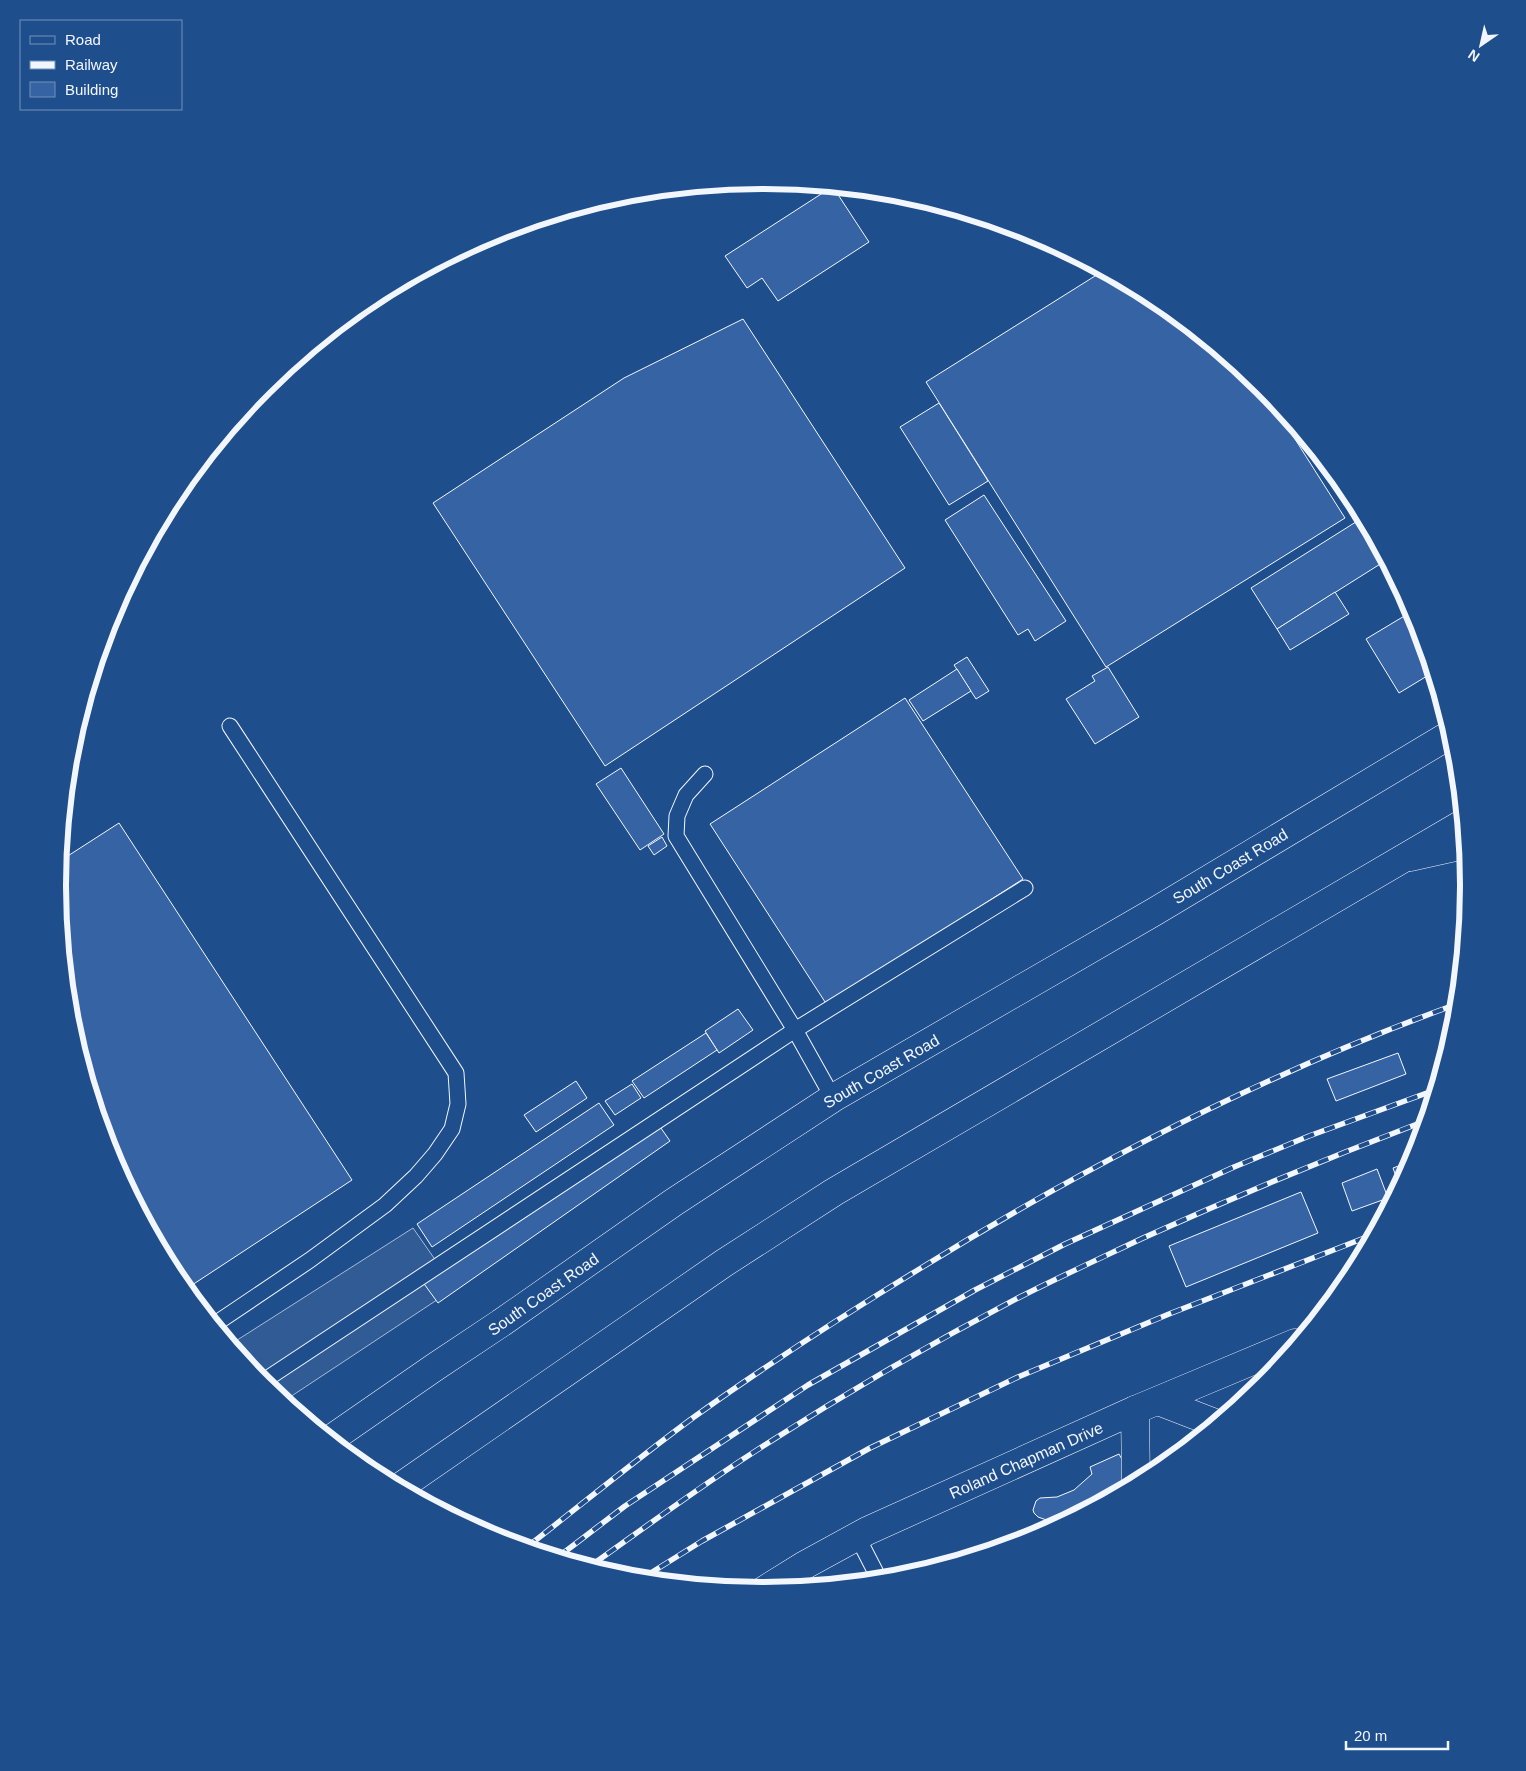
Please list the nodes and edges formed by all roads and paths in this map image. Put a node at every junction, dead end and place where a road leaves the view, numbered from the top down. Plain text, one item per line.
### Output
1 (230, 726) dead end
2 (1443, 739) edge
3 (705, 774) dead end
4 (1457, 827) edge
5 (1458, 846) edge
6 (1401, 860) junction
7 (1025, 888) dead end
8 (795, 1030) junction
9 (833, 1098) junction
10 (219, 1321) edge
11 (1283, 1349) edge
12 (269, 1377) edge
13 (1147, 1405) junction
14 (1207, 1421) edge
15 (336, 1436) edge
16 (1137, 1473) edge
17 (406, 1483) edge
18 (857, 1536) junction
19 (876, 1573) edge
20 (783, 1582) edge

1 - 10 lane
2 - 9 main road, South Coast Road
3 - 8 lane
4 - 6 main road
5 - 6 main road
6 - 17 main road
7 - 8 lane
8 - 9 lane
8 - 12 lane
9 - 15 main road, South Coast Road
11 - 13 main road, Roland Chapman Drive
13 - 14 main road
13 - 16 main road
13 - 18 main road, Roland Chapman Drive
18 - 19 lane
18 - 20 main road, Roland Chapman Drive

